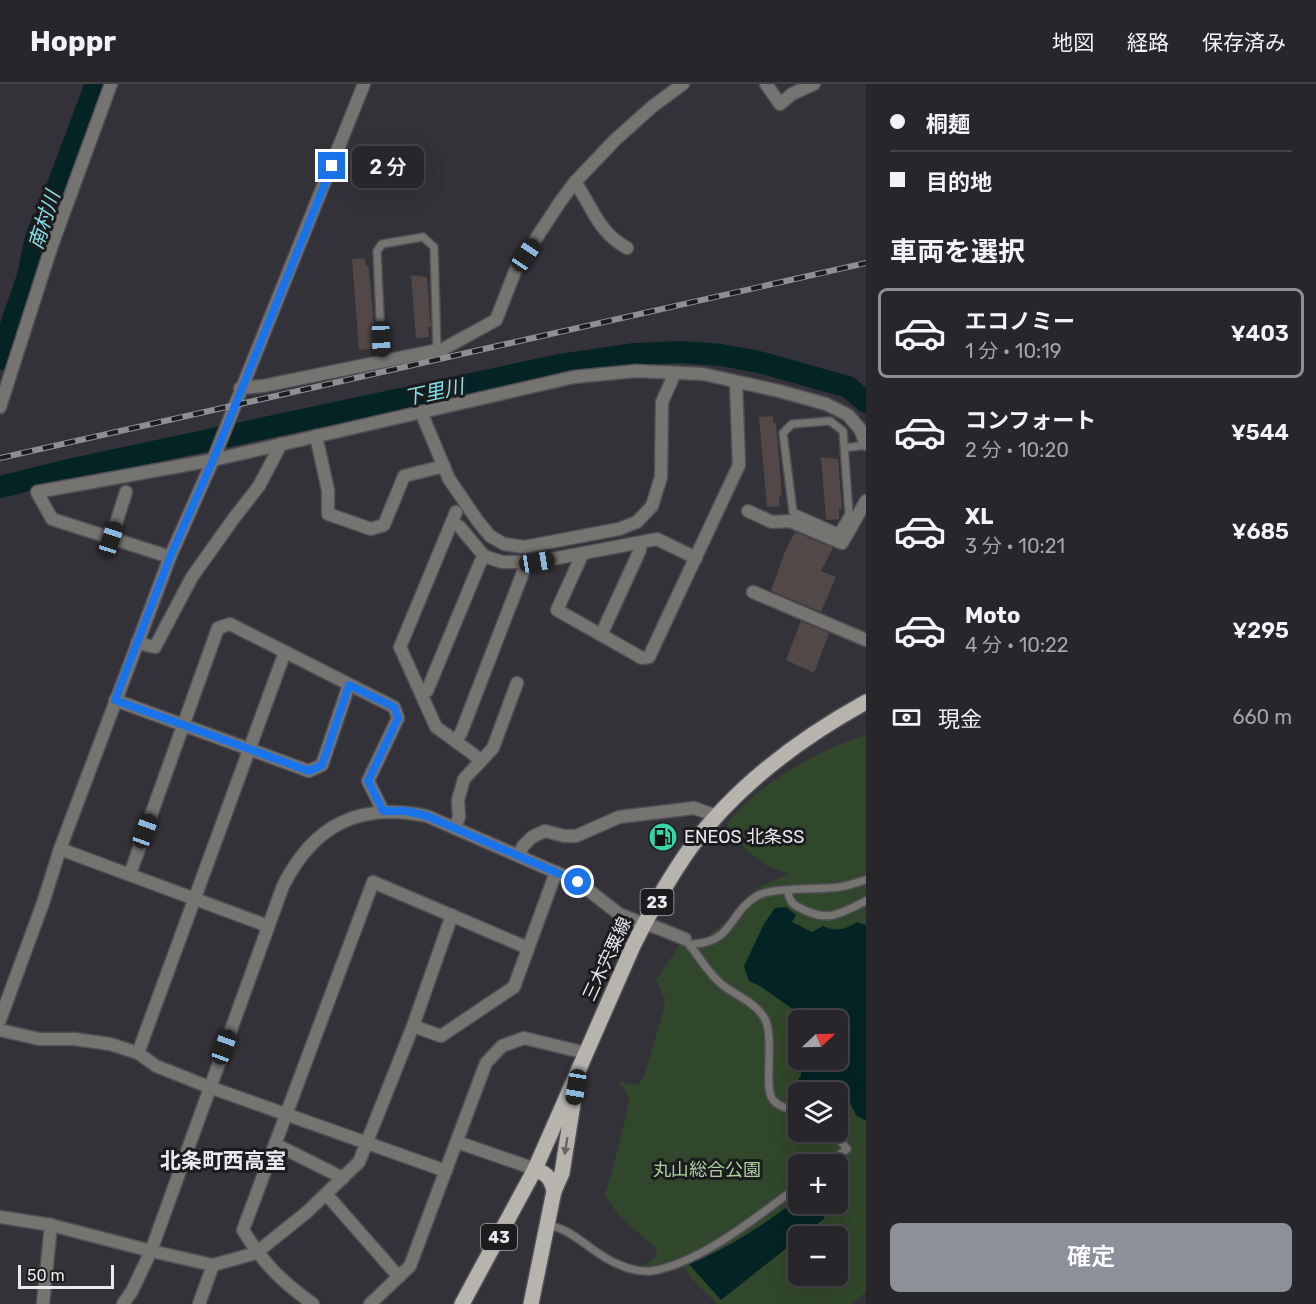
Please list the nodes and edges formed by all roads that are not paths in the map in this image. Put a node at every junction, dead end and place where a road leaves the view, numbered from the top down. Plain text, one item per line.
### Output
1 (111, 84) edge
2 (364, 84) edge
3 (683, 84) edge
4 (766, 84) edge
5 (814, 84) edge
6 (575, 183) junction
7 (627, 249) dead end
8 (437, 350) junction
9 (382, 362) junction
10 (675, 373) junction
11 (736, 381) junction
12 (240, 388) junction
13 (0, 407) edge
14 (421, 412) junction
15 (316, 436) junction
16 (281, 444) junction
17 (866, 445) edge
18 (845, 448) junction
19 (214, 457) junction
20 (444, 466) junction
21 (126, 492) dead end
22 (866, 501) edge
23 (748, 512) dead end
24 (111, 539) junction
25 (640, 543) junction
26 (582, 555) junction
27 (484, 556) junction
28 (170, 557) junction
29 (696, 558) junction
30 (527, 562) junction
31 (753, 592) dead end
32 (601, 635) junction
33 (866, 640) edge
34 (137, 643) junction
35 (285, 652) junction
36 (517, 683) dead end
37 (349, 685) junction
38 (421, 694) junction
39 (115, 700) junction
40 (866, 702) edge
41 (183, 724) junction
42 (456, 741) junction
43 (250, 749) junction
44 (480, 761) junction
45 (383, 811) junction
46 (717, 816) junction
47 (456, 828) junction
48 (60, 849) junction
49 (519, 856) junction
50 (556, 872) junction
51 (130, 874) junction
52 (866, 880) edge
53 (788, 891) junction
54 (195, 899) junction
55 (866, 901) edge
56 (452, 915) junction
57 (644, 924) junction
58 (268, 926) junction
59 (688, 943) junction
60 (528, 948) junction
61 (0, 1020) edge
62 (413, 1026) junction
63 (0, 1030) edge
64 (138, 1053) junction
65 (586, 1053) junction
66 (579, 1067) junction
67 (209, 1087) junction
68 (788, 1109) edge
69 (286, 1115) junction
70 (457, 1142) junction
71 (842, 1142) edge
72 (275, 1144) junction
73 (367, 1144) junction
74 (840, 1154) edge
75 (535, 1169) junction
76 (446, 1172) junction
77 (343, 1178) junction
78 (554, 1191) junction
79 (326, 1194) junction
80 (788, 1194) edge
81 (0, 1216) edge
82 (51, 1225) junction
83 (547, 1226) junction
84 (150, 1251) junction
85 (256, 1253) junction
86 (213, 1264) junction
87 (399, 1277) junction
88 (43, 1304) edge
89 (123, 1304) edge
90 (199, 1304) edge
91 (313, 1304) edge
92 (370, 1304) edge
93 (462, 1304) edge
94 (531, 1304) edge

1 - 13 street
2 - 12 street
3 - 6 street
4 - 5 street
6 - 7 street
6 - 8 street
8 - 9 street
8 - 9 lane
9 - 12 street
10 - 11 street
10 - 14 street
10 - 20 street
11 - 17 street
11 - 29 street
12 - 19 street
14 - 15 street
14 - 20 street
15 - 16 street
15 - 20 street
16 - 19 street
16 - 34 street
17 - 18 lane
18 - 18 lane
19 - 24 street
19 - 28 street
21 - 24 street
22 - 23 street
24 - 28 street
25 - 26 street
25 - 29 street
25 - 32 street
26 - 30 street
26 - 32 street
27 - 30 street
27 - 38 street
27 - 38 street
28 - 34 street
29 - 32 street
30 - 42 street
31 - 33 street
34 - 39 street
35 - 37 street
35 - 41 street
35 - 43 street
36 - 44 street
37 - 43 street
37 - 45 street
38 - 42 street
39 - 41 street
39 - 48 street
40 - 46 main road, 三木宍粟線 / 23
41 - 43 street
41 - 51 street
42 - 44 street
43 - 54 street
44 - 47 street
45 - 47 street
45 - 58 street
46 - 49 street
46 - 57 main road, 三木宍粟線 / 23
47 - 49 street
48 - 51 street
48 - 61 street
49 - 50 street
50 - 57 street
50 - 60 street
51 - 54 street
52 - 53 lane
53 - 55 lane
53 - 59 lane
54 - 58 street
54 - 64 street
56 - 60 street
56 - 62 street
56 - 69 street
57 - 59 street
57 - 65 main road, 三木宍粟線 / 23
58 - 67 street
59 - 68 lane
60 - 62 street
62 - 73 street
63 - 64 street
64 - 67 street
65 - 66 main road, 三木宍粟線 / 23
65 - 70 street
66 - 75 main road, 三木宍粟線 / 23
66 -> 78 main road, 23
67 - 69 street
67 - 84 street
69 - 72 street
69 - 73 street
70 - 75 street
70 - 76 street
71 - 74 lane
72 - 77 street
72 - 85 street
73 - 76 street
73 - 77 street
75 - 78 main road
75 - 93 main road, 43
76 - 87 street
77 - 79 street
78 - 83 main road, 23
79 - 85 street
79 - 87 street
80 - 83 lane
81 - 82 street
82 - 84 street
82 - 88 street
83 - 94 main road, 23
84 - 86 street
84 - 89 street
85 - 86 street
85 - 91 street
86 - 90 street
87 - 92 street

